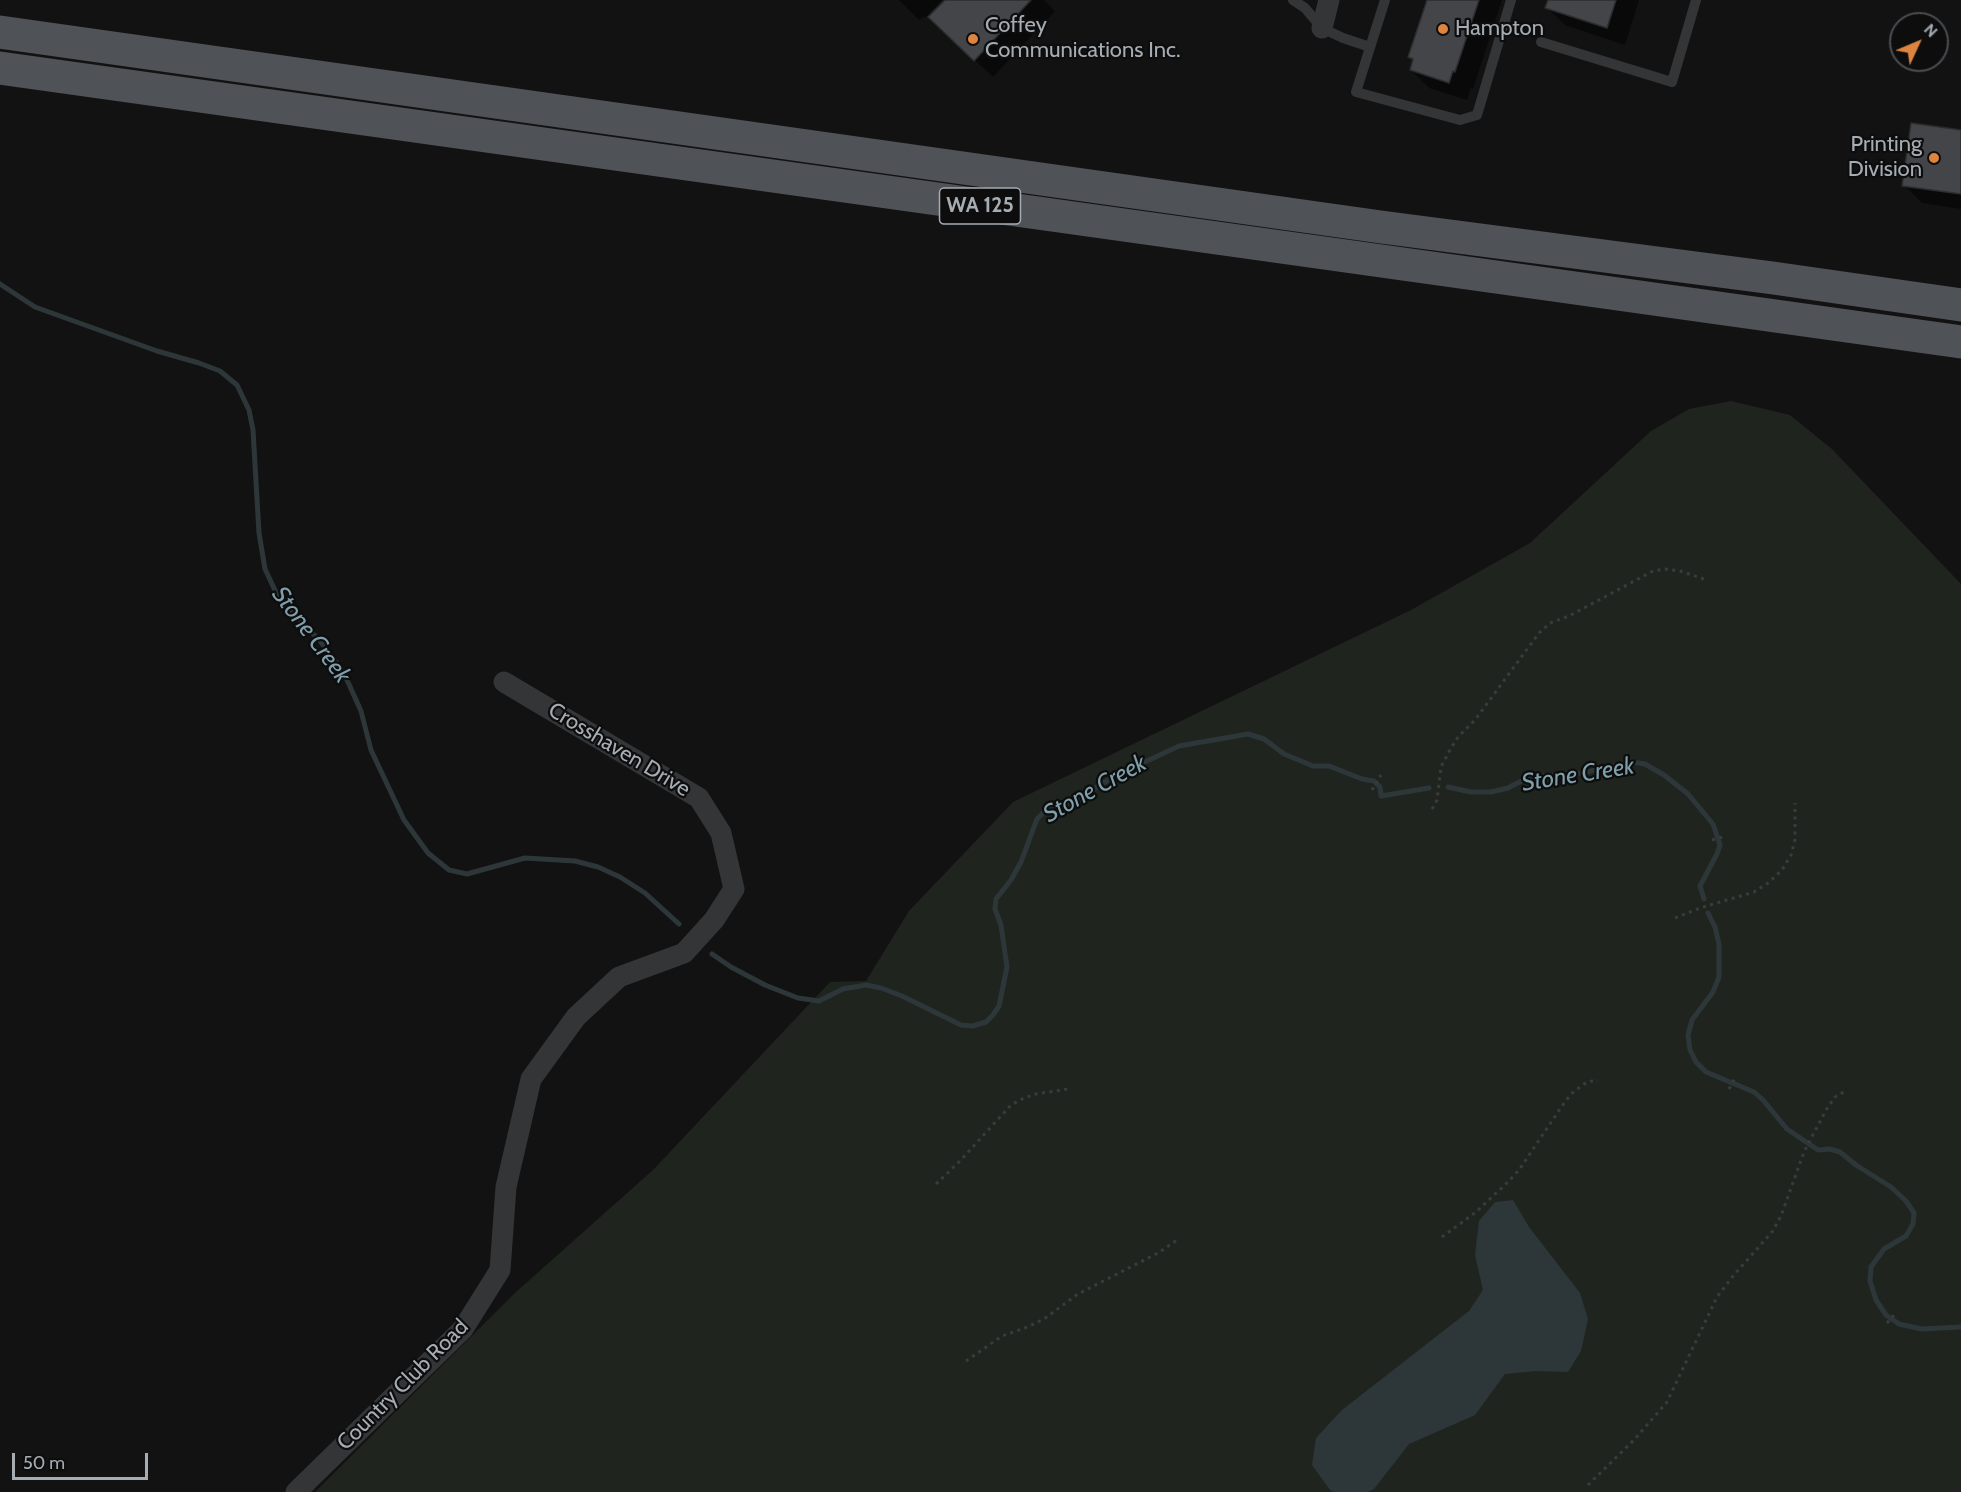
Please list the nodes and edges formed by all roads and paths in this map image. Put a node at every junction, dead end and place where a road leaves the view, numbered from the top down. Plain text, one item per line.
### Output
1 (1293, 0) edge
2 (1329, 0) edge
3 (1385, 0) edge
4 (1511, 0) edge
5 (1696, 0) edge
6 (1322, 28) junction
7 (0, 32) edge
8 (1540, 42) dead end
9 (1370, 47) junction
10 (0, 68) edge
11 (1961, 305) edge
12 (1961, 342) edge
13 (1704, 579) dead end
14 (504, 682) dead end
15 (1627, 755) dead end
16 (1626, 768) dead end
17 (1381, 775) dead end
18 (1372, 790) dead end
19 (1795, 803) dead end
20 (1432, 809) dead end
21 (1725, 836) dead end
22 (1712, 840) dead end
23 (1675, 918) dead end
24 (1735, 1078) dead end
25 (1598, 1081) dead end
26 (1068, 1089) dead end
27 (1729, 1089) dead end
28 (1847, 1090) dead end
29 (936, 1184) dead end
30 (1442, 1237) dead end
31 (1177, 1240) dead end
32 (500, 1270) joint
33 (1896, 1314) dead end
34 (1887, 1323) dead end
35 (966, 1361) dead end
36 (1588, 1485) dead end
37 (296, 1492) edge

1 - 6 lane
2 - 6 street
3 - 9 lane
4 - 9 lane
5 - 8 lane
6 - 9 lane
7 - 11 main road, WA 125
10 - 12 main road, WA 125
13 - 20 path
14 - 32 street, Crosshaven Drive
15 - 16 path
17 - 18 path
19 - 23 path
21 - 22 path
24 - 27 path
25 - 30 path
26 - 29 path
28 - 36 path
31 - 35 path
32 - 37 street, Country Club Road
33 - 34 path

